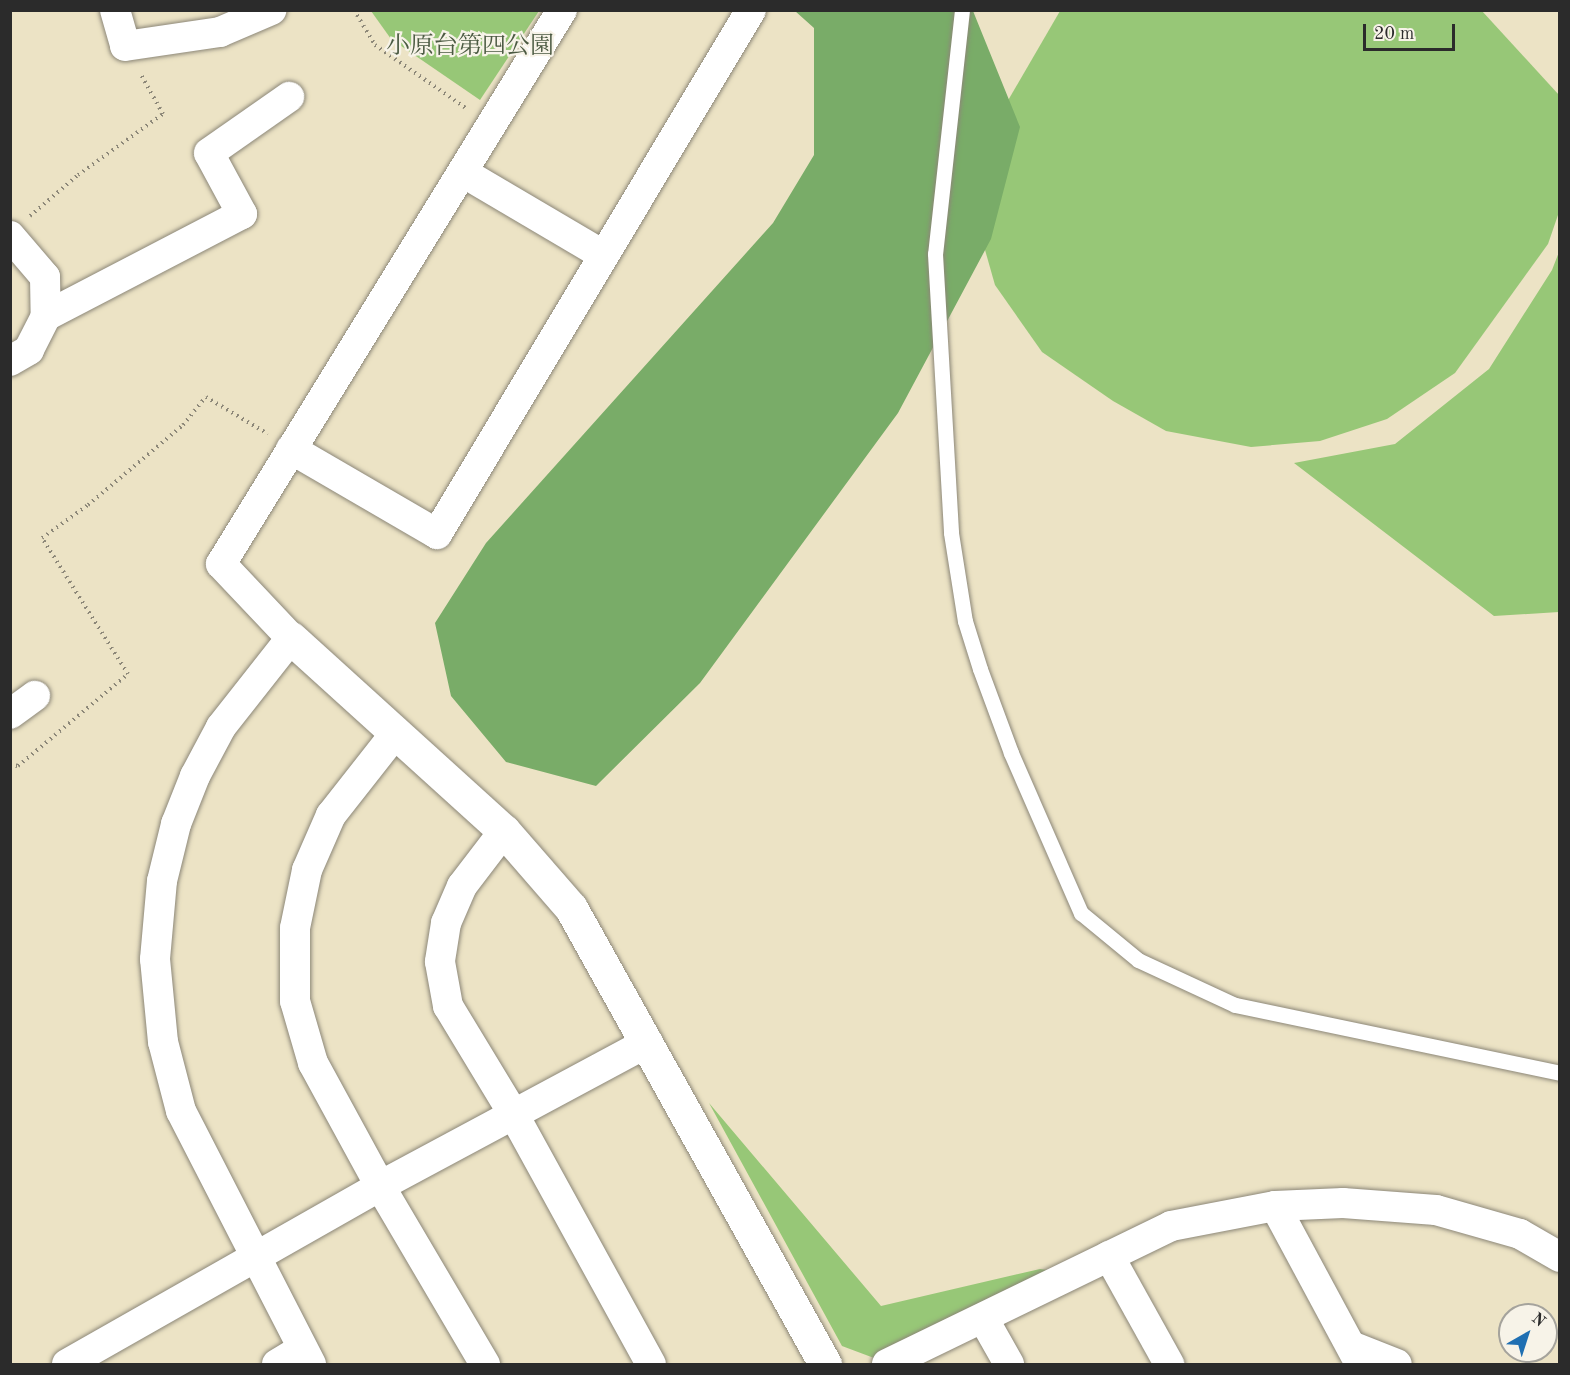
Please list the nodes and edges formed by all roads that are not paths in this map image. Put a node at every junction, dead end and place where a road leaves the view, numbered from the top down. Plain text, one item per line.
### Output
1 (115, 10) edge
2 (271, 10) edge
3 (562, 10) edge
4 (751, 10) edge
5 (962, 10) edge
6 (289, 97) dead end
7 (464, 172) junction
8 (16, 230) edge
9 (603, 255) junction
10 (46, 316) junction
11 (10, 361) edge
12 (279, 441) junction
13 (291, 638) junction
14 (35, 696) dead end
15 (10, 714) edge
16 (394, 735) junction
17 (504, 831) junction
18 (648, 1042) junction
19 (1560, 1073) edge
20 (514, 1115) junction
21 (380, 1186) junction
22 (1275, 1206) junction
23 (1109, 1256) junction
24 (1560, 1257) edge
25 (254, 1258) junction
26 (983, 1318) junction
27 (1355, 1355) edge
28 (307, 1357) edge
29 (67, 1365) edge
30 (277, 1365) edge
31 (485, 1365) edge
32 (651, 1365) edge
33 (825, 1365) edge
34 (887, 1365) edge
35 (1009, 1365) edge
36 (1169, 1365) edge
37 (1397, 1365) edge

1 - 2 street
3 - 7 street
4 - 9 street
5 - 19 lane
6 - 10 street
7 - 9 street
7 - 12 street
8 - 10 street
9 - 12 street
10 - 11 street
12 - 13 street
13 - 16 street
13 - 25 street
14 - 15 street
16 - 17 street
16 - 21 street
17 - 18 street
17 - 20 street
18 - 20 street
18 - 33 street
20 - 21 street
20 - 32 street
21 - 25 street
21 - 31 street
22 - 23 street
22 - 24 street
22 - 27 street
23 - 26 street
23 - 36 street
25 - 28 street
25 - 29 street
26 - 34 street
26 - 35 street
27 - 37 street
28 - 30 street

